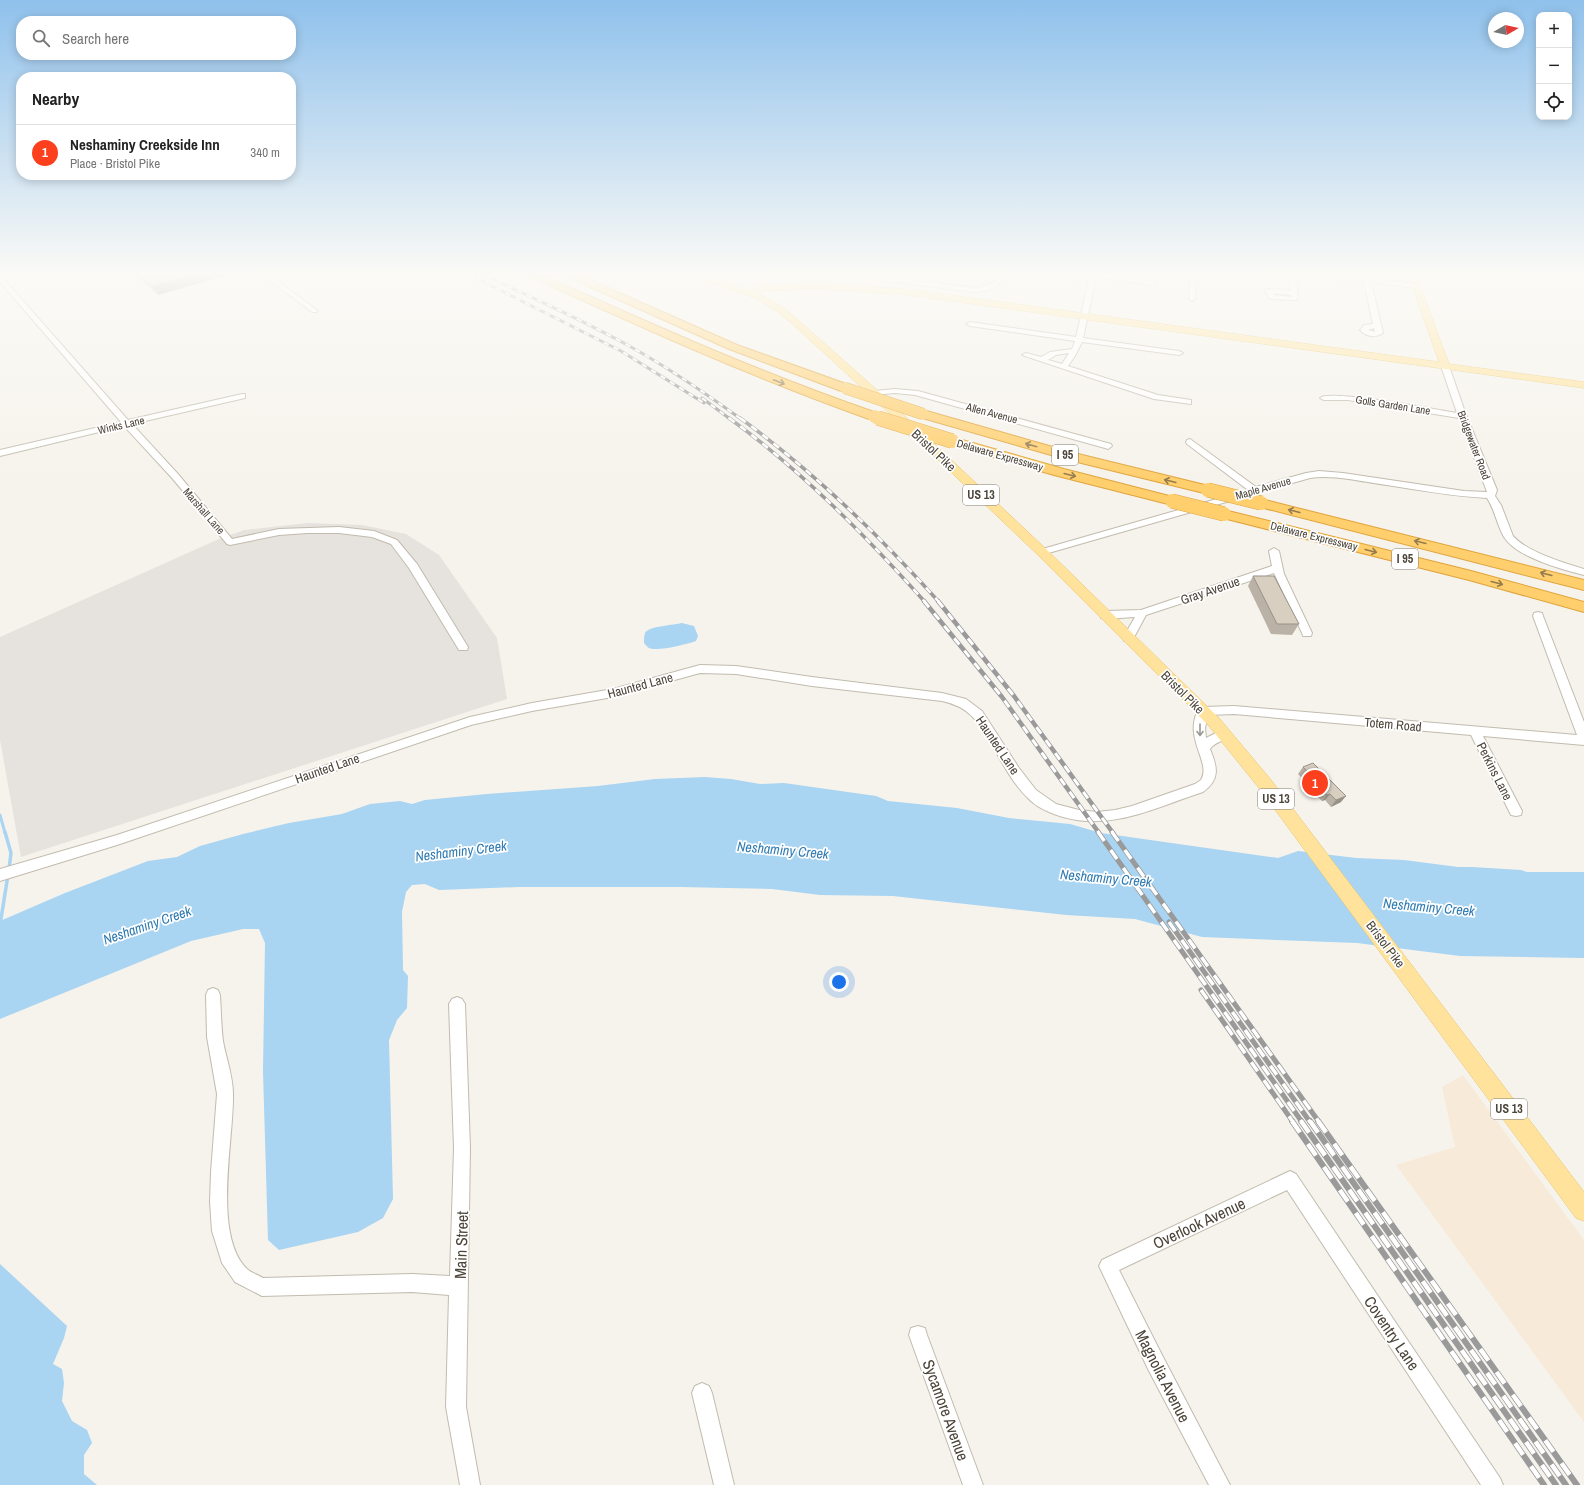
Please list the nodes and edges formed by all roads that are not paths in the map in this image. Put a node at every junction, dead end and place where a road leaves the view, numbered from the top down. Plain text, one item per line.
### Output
1 (55, 341) edge
2 (682, 341) edge
3 (722, 341) edge
4 (816, 341) edge
5 (1078, 341) edge
6 (1095, 341) edge
7 (1264, 341) edge
8 (1436, 341) edge
9 (1074, 351) junction
10 (1179, 353) dead end
11 (1026, 355) dead end
12 (1043, 360) junction
13 (1064, 366) junction
14 (1445, 366) junction
15 (1584, 385) edge
16 (874, 393) junction
17 (242, 396) dead end
18 (1324, 398) dead end
19 (1188, 402) dead end
20 (1462, 416) junction
21 (126, 423) junction
22 (1190, 442) dead end
23 (1108, 446) dead end
24 (0, 453) edge
25 (1490, 495) junction
26 (1258, 497) junction
27 (1274, 551) dead end
28 (1042, 552) junction
29 (1277, 568) junction
30 (1584, 572) edge
31 (1584, 585) edge
32 (1584, 607) edge
33 (1142, 613) junction
34 (1105, 615) junction
35 (1538, 616) dead end
36 (1307, 633) dead end
37 (1128, 638) junction
38 (463, 647) dead end
39 (1203, 712) junction
40 (1475, 731) junction
41 (1224, 734) junction
42 (1584, 737) edge
43 (1584, 740) edge
44 (1204, 748) junction
45 (1516, 811) dead end
46 (0, 875) edge
47 (214, 995) dead end
48 (458, 1004) dead end
49 (1290, 1180) joint
50 (1584, 1210) edge
51 (1108, 1266) joint
52 (459, 1286) junction
53 (918, 1336) dead end
54 (702, 1393) dead end
55 (470, 1485) edge
56 (724, 1485) edge
57 (973, 1485) edge
58 (1220, 1485) edge
59 (1493, 1485) edge

1 - 21 street, Marshall Lane
2 -> 32 highway, Delaware Expressway / I 95, bridge
26 -> 3 highway, Delaware Expressway / I 95, bridge
4 - 16 main road, Bristol Pike / US 13
5 - 9 street
6 - 10 street
7 - 14 main road
8 - 14 main road, Bridgewater Road
9 - 12 street
9 - 13 street
11 - 12 street
12 - 13 street
13 - 19 street
14 - 15 main road
14 - 20 street, Bridgewater Road
16 - 23 street, Allen Avenue
16 - 28 main road, Bristol Pike / US 13
17 - 21 street, Winks Lane
18 - 20 street, Golls Garden Lane
20 - 25 street, Bridgewater Road
21 - 24 street, Winks Lane
21 - 38 street, Marshall Lane
22 - 26 street
25 - 26 street, Maple Avenue
25 - 30 street, Bridgewater Road
26 - 28 street, Maple Avenue
31 -> 26 highway, Delaware Expressway / I 95
27 - 29 street
28 - 34 main road, Bristol Pike / US 13
29 - 33 street, Gray Avenue
29 - 36 street
33 - 34 street, Gray Avenue
33 - 37 street
34 - 37 main road, Bristol Pike / US 13
35 - 42 street
37 - 39 main road, Bristol Pike / US 13
39 - 40 street, Totem Road
39 - 41 main road, Bristol Pike / US 13
39 -> 44 street, Haunted Lane
40 - 43 street, Totem Road
40 - 45 street, Perkins Lane
41 - 44 street
41 - 50 main road, Bristol Pike / US 13
44 - 46 street, Haunted Lane
47 - 52 street
48 - 52 street, Main Street
49 - 51 street, Overlook Avenue
49 - 59 street, Coventry Lane
51 - 58 street, Magnolia Avenue
52 - 55 street, Main Street
53 - 57 street, Sycamore Avenue
54 - 56 street

